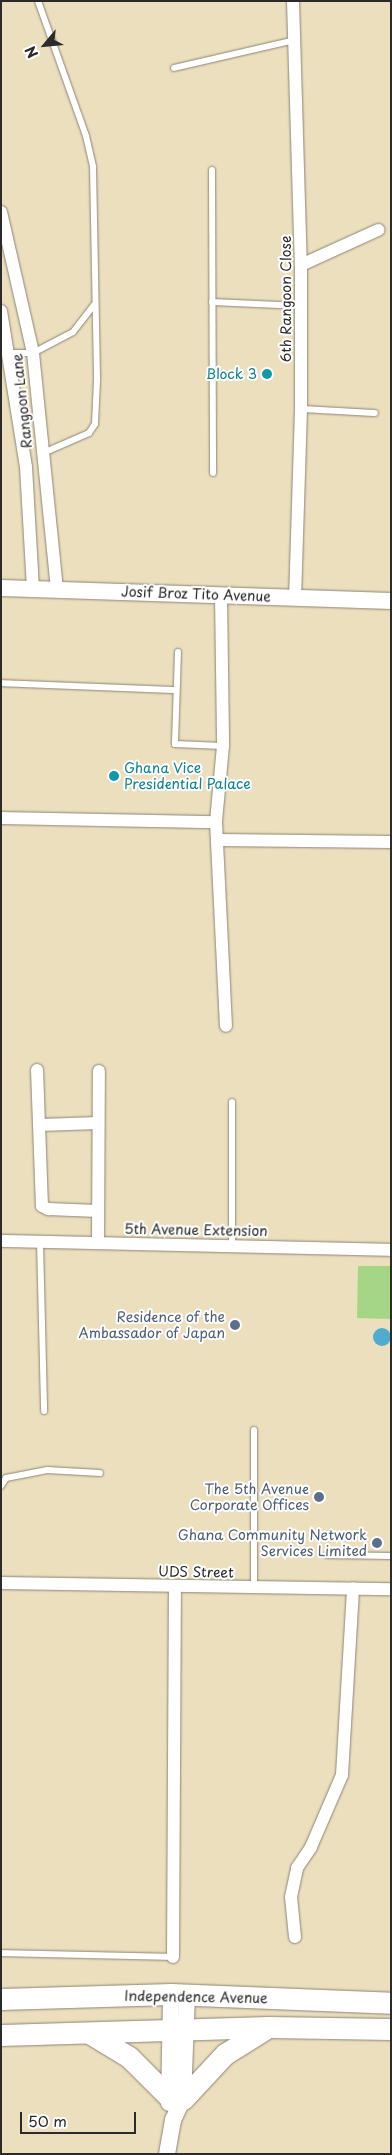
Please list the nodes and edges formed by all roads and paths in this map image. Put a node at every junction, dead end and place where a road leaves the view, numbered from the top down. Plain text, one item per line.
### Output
1 (38, 1) edge
2 (293, 1) edge
3 (295, 40) junction
4 (174, 68) dead end
5 (212, 170) dead end
6 (1, 212) edge
7 (378, 230) dead end
8 (301, 265) junction
9 (212, 302) junction
10 (94, 305) junction
11 (301, 306) junction
12 (1, 311) edge
13 (5, 353) edge
14 (33, 353) junction
15 (301, 409) junction
16 (375, 413) dead end
17 (43, 453) junction
18 (213, 473) dead end
19 (1, 588) edge
20 (33, 588) junction
21 (57, 589) junction
22 (221, 595) junction
23 (295, 597) junction
24 (391, 601) edge
25 (178, 652) dead end
26 (1, 683) edge
27 (176, 690) junction
28 (223, 746) junction
29 (1, 818) edge
30 (216, 822) junction
31 (218, 840) junction
32 (391, 842) edge
33 (226, 1026) dead end
34 (37, 1070) dead end
35 (99, 1071) dead end
36 (232, 1102) dead end
37 (98, 1123) junction
38 (40, 1125) junction
39 (98, 1210) junction
40 (1, 1241) edge
41 (40, 1242) junction
42 (98, 1243) junction
43 (232, 1246) junction
44 (391, 1250) edge
45 (44, 1411) dead end
46 (254, 1430) dead end
47 (100, 1473) dead end
48 (1, 1486) edge
49 (327, 1555) dead end
50 (391, 1556) edge
51 (1, 1583) edge
52 (175, 1587) junction
53 (254, 1588) junction
54 (354, 1588) junction
55 (391, 1589) edge
56 (295, 1937) dead end
57 (1, 1953) edge
58 (174, 1958) joint
59 (179, 1994) junction
60 (1, 1998) edge
61 (391, 2003) edge
62 (268, 2027) junction
63 (391, 2029) edge
64 (179, 2030) junction
65 (91, 2034) junction
66 (1, 2035) edge
67 (175, 2098) junction
68 (167, 2154) edge

1 - 10 lane
2 - 3 street, 6th Rangoon Close
3 - 4 lane
3 - 8 street, 6th Rangoon Close
5 - 9 lane
6 - 14 street, Rangoon Lane
7 - 8 street
8 - 11 street, 6th Rangoon Close
9 - 11 lane
9 - 18 lane
10 - 14 lane
10 - 17 lane
11 - 15 street, 6th Rangoon Close
12 - 13 street, Rangoon Lane
13 - 14 lane
13 - 20 street, Rangoon Lane
14 - 17 street, Rangoon Lane
15 - 16 lane
15 - 23 street, 6th Rangoon Close
17 - 21 street, Rangoon Lane
19 - 20 street, Josif Broz Tito Avenue
20 - 21 street, Josif Broz Tito Avenue
21 - 22 street, Josif Broz Tito Avenue
22 - 23 street, Josif Broz Tito Avenue
22 - 28 street
23 - 24 street, Josif Broz Tito Avenue
25 - 27 lane
26 - 27 lane
27 - 28 lane
28 - 30 street
29 - 30 street
30 - 31 street
31 - 32 street
31 - 33 street
34 - 38 street
35 - 37 street
36 - 43 lane
37 - 38 street
37 - 39 street
38 - 39 street
39 - 42 street
40 - 41 street, 5th Avenue Extension
41 - 42 street, 5th Avenue Extension
41 - 45 lane
42 - 43 street, 5th Avenue Extension
43 - 44 street, 5th Avenue Extension
46 - 53 lane
47 - 48 lane
49 - 50 lane
51 - 52 street, UDS Street
52 - 53 street, UDS Street
52 - 58 street
53 - 54 street, UDS Street
54 - 55 street, UDS Street
54 - 56 street
57 - 58 lane
59 - 60 highway, Independence Avenue
59 - 61 highway, Independence Avenue
59 - 64 street
62 - 63 highway, Independence Avenue
62 - 64 highway, Independence Avenue
62 - 67 highway
64 - 65 highway, Independence Avenue
64 - 67 street
65 - 66 highway, Independence Avenue
65 - 67 highway
67 - 68 street

